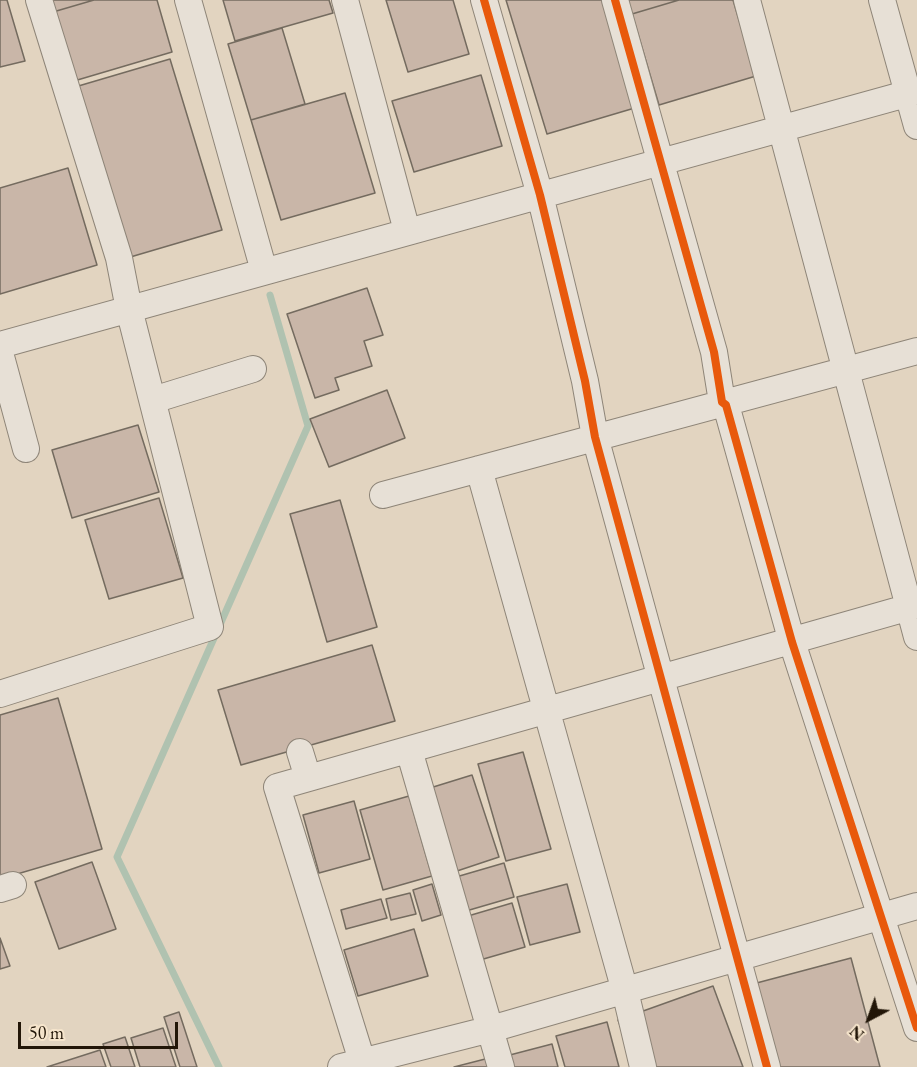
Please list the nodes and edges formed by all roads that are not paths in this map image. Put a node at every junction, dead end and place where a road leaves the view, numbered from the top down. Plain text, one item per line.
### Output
1 (39, 0) edge
2 (188, 0) edge
3 (345, 0) edge
4 (484, 0) edge
5 (615, 0) edge
6 (747, 0) edge
7 (882, 0) edge
8 (913, 92) edge
9 (917, 126) edge
10 (782, 128) junction
11 (662, 160) junction
12 (540, 195) junction
13 (407, 231) junction
14 (264, 271) junction
15 (129, 309) junction
16 (0, 345) edge
17 (917, 351) edge
18 (0, 353) edge
19 (253, 369) dead end
20 (847, 369) junction
21 (153, 400) junction
22 (722, 402) junction
23 (595, 437) junction
24 (26, 449) dead end
25 (479, 469) junction
26 (383, 495) dead end
27 (913, 606) edge
28 (917, 637) edge
29 (792, 642) junction
30 (661, 678) junction
31 (0, 694) edge
32 (545, 710) junction
33 (409, 750) junction
34 (300, 752) dead end
35 (308, 778) junction
36 (917, 906) edge
37 (883, 917) junction
38 (738, 959) junction
39 (625, 991) junction
40 (917, 1028) edge
41 (490, 1029) junction
42 (352, 1064) edge
43 (501, 1067) edge
44 (643, 1067) edge
45 (767, 1067) edge

1 - 15 street
2 - 14 street
3 - 13 street
4 - 12 street
5 - 11 street
6 - 10 street
7 - 8 street
8 - 9 street
8 - 10 street
10 - 11 street
10 - 20 street
11 - 12 street
11 - 22 street
12 - 13 street
12 - 23 street
13 - 14 street
14 - 15 street
15 - 16 street
15 - 21 street
17 - 20 street
18 - 24 street
19 - 21 street
20 - 22 street
20 - 27 street
21 - 31 street
22 - 23 street
22 - 29 street
23 - 25 street
23 - 30 street
25 - 26 street
25 - 32 street
27 - 28 street
27 - 29 street
29 - 30 street
29 - 37 street
30 - 32 street
30 - 38 street
32 - 33 street
32 - 39 street
33 - 35 street
33 - 41 street
34 - 35 street
35 - 42 street
36 - 37 street
37 - 38 street
37 - 40 street
38 - 39 street
38 - 45 street
39 - 41 street
39 - 44 street
41 - 42 street
41 - 43 street

